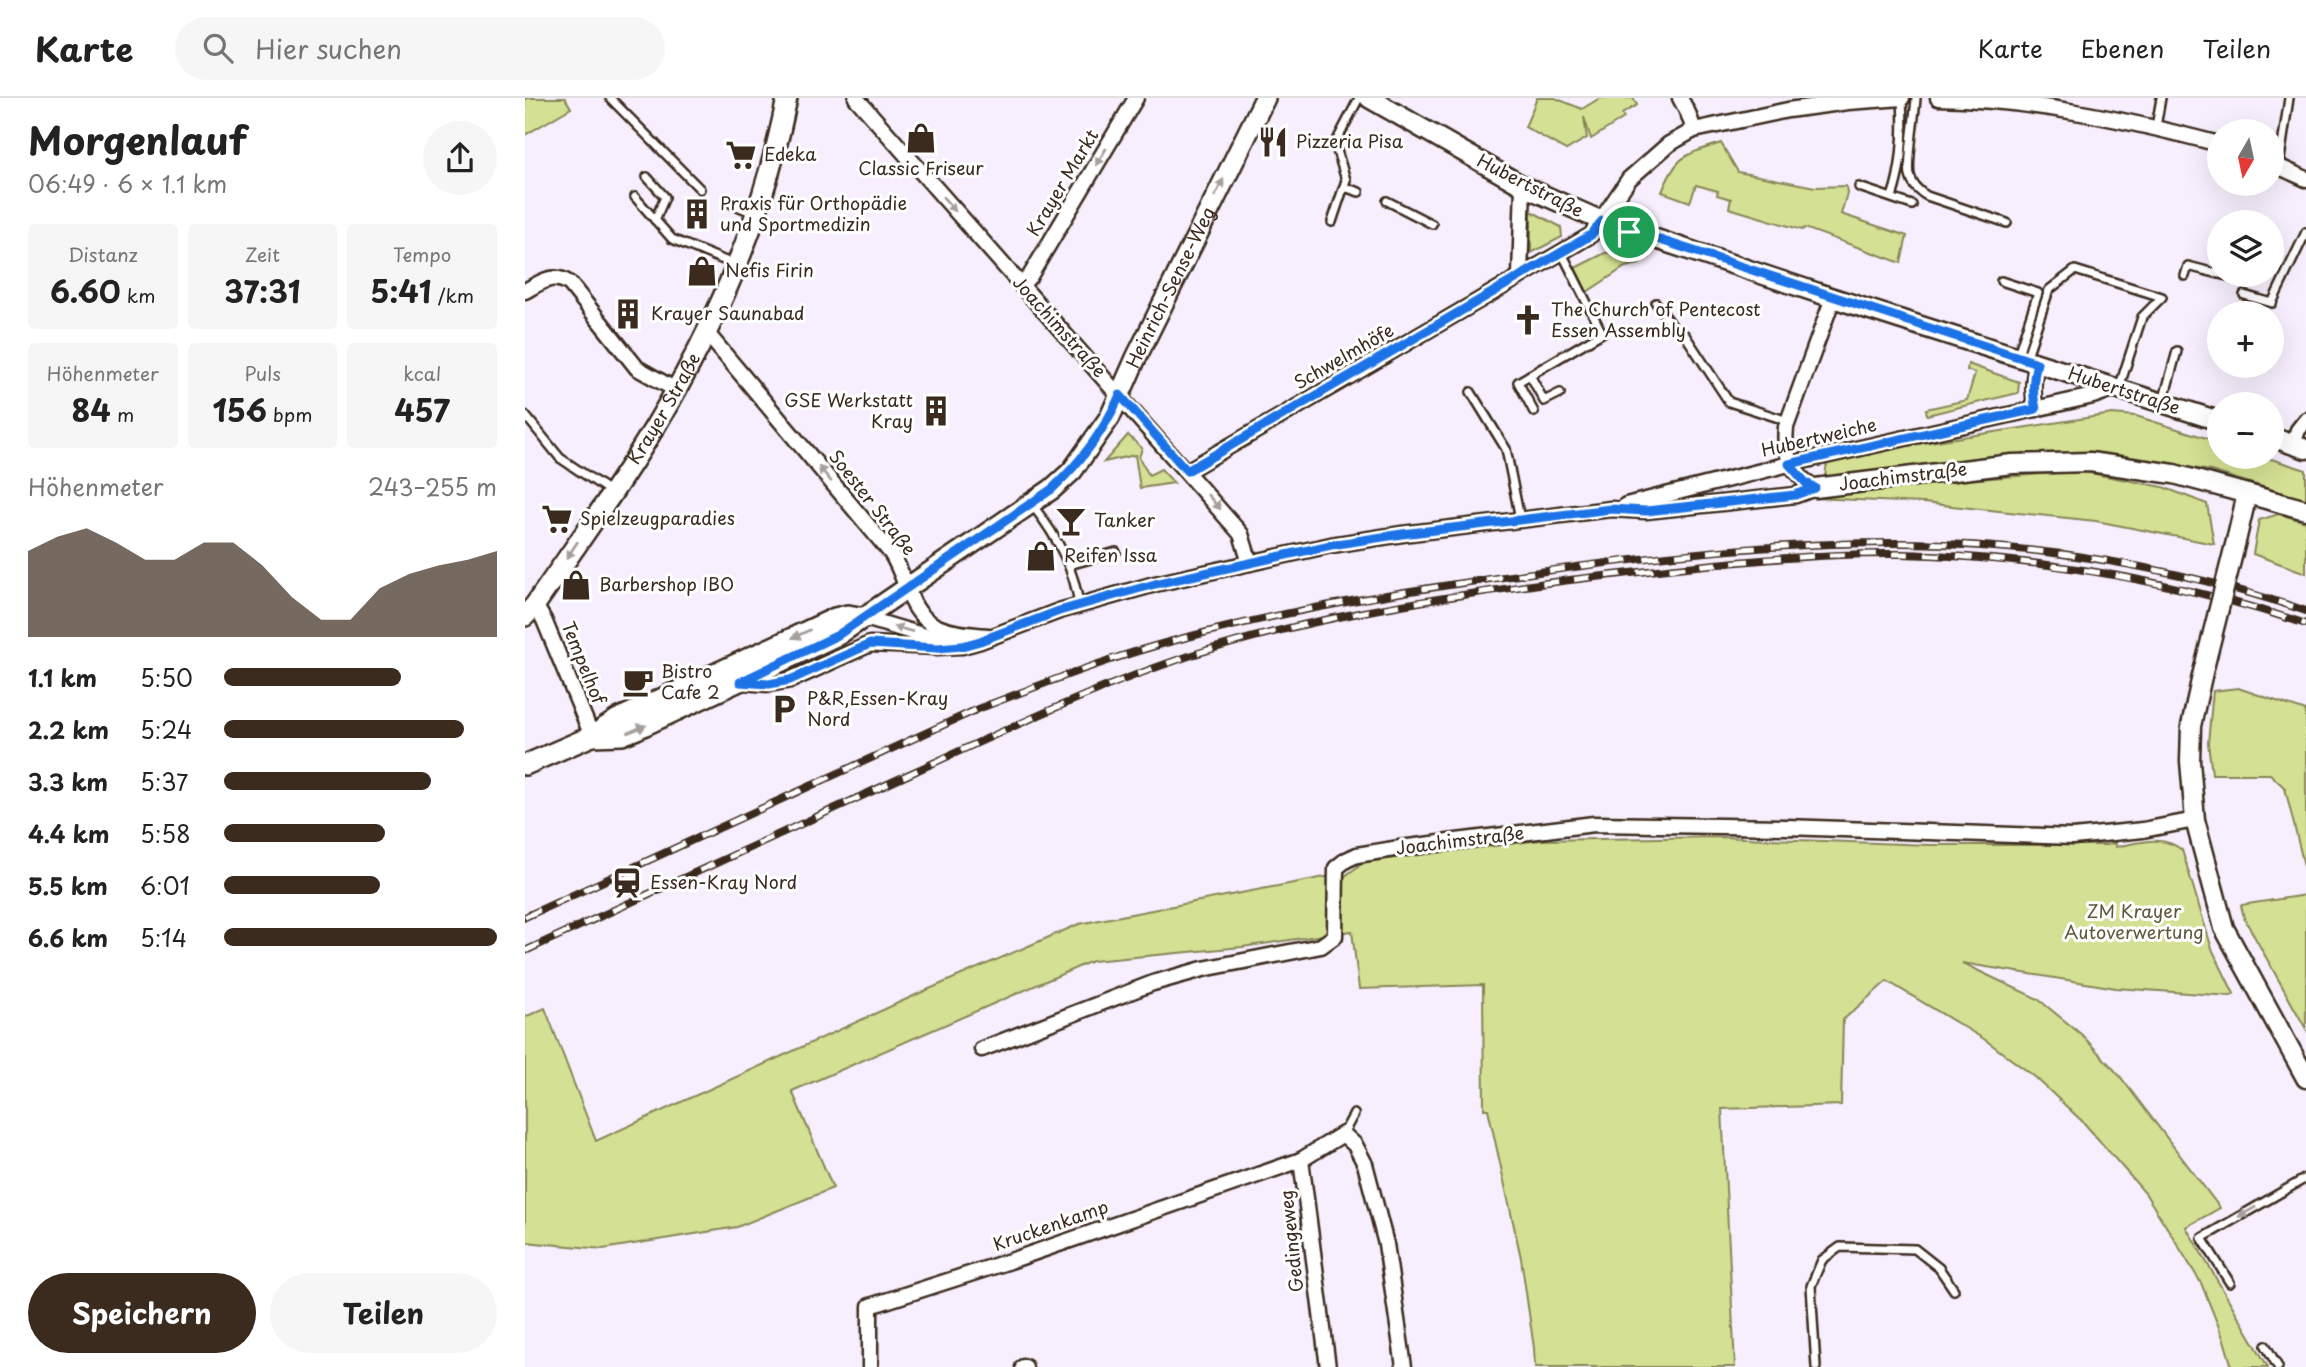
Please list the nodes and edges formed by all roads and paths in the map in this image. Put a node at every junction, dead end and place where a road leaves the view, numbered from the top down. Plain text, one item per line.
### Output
1 (610, 98) edge
2 (787, 98) edge
3 (856, 98) edge
4 (1136, 98) edge
5 (1265, 98) edge
6 (1359, 98) edge
7 (1370, 98) edge
8 (1680, 98) edge
9 (1902, 98) edge
10 (1916, 98) edge
11 (1938, 98) edge
12 (1972, 98) edge
13 (2161, 98) edge
14 (2289, 98) edge
15 (1848, 100) edge
16 (2034, 102) edge
17 (2284, 122) edge
18 (2156, 127) junction
19 (1694, 130) junction
20 (2207, 141) edge
21 (2284, 168) edge
22 (647, 177) dead end
23 (2306, 179) edge
24 (1523, 186) junction
25 (1343, 187) junction
26 (1859, 187) dead end
27 (700, 189) dead end
28 (1359, 192) dead end
29 (635, 197) dead end
30 (1892, 197) junction
31 (1387, 201) dead end
32 (732, 204) dead end
33 (1912, 205) dead end
34 (757, 215) junction
35 (655, 220) junction
36 (1602, 221) junction
37 (1332, 222) dead end
38 (2007, 223) dead end
39 (1432, 224) dead end
40 (2306, 232) edge
41 (1560, 251) junction
42 (737, 266) junction
43 (2207, 271) edge
44 (1520, 275) junction
45 (2185, 276) dead end
46 (2001, 281) dead end
47 (1021, 285) junction
48 (525, 290) edge
49 (2244, 295) dead end
50 (1833, 298) junction
51 (1656, 303) dead end
52 (706, 332) junction
53 (2178, 351) dead end
54 (2027, 360) junction
55 (1530, 375) junction
56 (2117, 389) junction
57 (676, 390) junction
58 (1471, 392) dead end
59 (1560, 393) dead end
60 (1120, 395) junction
61 (2162, 403) junction
62 (2036, 409) junction
63 (1534, 412) dead end
64 (525, 415) edge
65 (2207, 417) edge
66 (2306, 420) edge
67 (1788, 421) junction
68 (2300, 446) edge
69 (1789, 464) junction
70 (1187, 471) junction
71 (1815, 488) junction
72 (612, 492) junction
73 (2247, 494) junction
74 (1031, 503) junction
75 (1611, 509) junction
76 (2306, 510) edge
77 (1520, 519) junction
78 (1116, 552) dead end
79 (1250, 563) junction
80 (1069, 565) junction
81 (907, 588) junction
82 (1079, 605) junction
83 (528, 612) edge
84 (865, 618) junction
85 (990, 636) junction
86 (887, 644) joint
87 (740, 682) junction
88 (592, 736) junction
89 (525, 765) edge
90 (2195, 820) junction
91 (982, 1049) dead end
92 (2306, 1078) edge
93 (1354, 1114) dead end
94 (1343, 1134) junction
95 (1301, 1160) junction
96 (2306, 1178) edge
97 (2230, 1283) dead end
98 (1954, 1290) dead end
99 (2266, 1346) dead end
100 (870, 1367) edge
101 (1328, 1367) edge
102 (1404, 1367) edge
103 (1816, 1367) edge
104 (2278, 1367) edge

1 - 27 lane
2 - 34 main road, Krayer Straße
3 -> 47 street, Joachimstraße
4 -> 47 street, Krayer Markt
60 -> 5 main road, Heinrich-Sense-Weg
6 - 25 lane
7 - 24 street, Hubertstraße
8 - 19 street
9 - 15 street, Schwelmhöfe
9 - 30 lane
10 - 38 lane
11 - 12 street
12 - 16 street
13 - 18 lane
14 - 17 lane
15 - 19 street, Schwelmhöfe
16 - 18 street
18 - 20 street
19 - 36 street, Schwelmhöfe
21 - 23 street
22 - 35 lane
24 - 36 street, Hubertstraße
24 - 44 street
25 - 28 lane
25 - 37 lane
26 - 30 lane
29 - 35 lane
30 - 33 lane
31 - 39 lane
32 - 34 lane
34 - 42 main road, Krayer Straße
35 - 42 lane
36 - 41 street, Schwelmhöfe
36 - 50 street, Hubertstraße
40 - 49 lane
41 - 44 street, Schwelmhöfe
41 - 55 lane
42 - 52 main road, Krayer Straße
43 - 45 lane
44 - 70 street, Schwelmhöfe
46 - 54 lane
47 - 60 street, Joachimstraße
48 - 57 street
50 - 54 street, Hubertstraße
50 - 67 street
51 - 67 lane
52 - 57 main road, Krayer Straße
81 -> 52 street, Soester Straße
53 - 61 lane
54 - 56 street, Hubertstraße
54 - 56 lane
54 - 62 street
55 - 59 lane
55 - 63 lane
56 - 61 street, Hubertstraße
56 - 62 street, Hubertweiche
57 - 72 main road, Krayer Straße
58 - 77 lane
60 - 70 street, Joachimstraße
60 - 74 main road, Heinrich-Sense-Weg
61 - 65 street, Hubertstraße
62 - 69 street, Hubertweiche
64 - 72 lane
66 - 68 street
67 - 69 street
69 - 71 street
69 - 75 street, Hubertweiche
70 -> 79 street, Joachimstraße
71 - 73 street, Joachimstraße
71 - 75 street, Joachimstraße
72 -> 83 main road, Krayer Straße
73 - 76 street, Joachimstraße
73 - 90 street, bridge
74 - 80 lane
74 - 81 main road, Heinrich-Sense-Weg
75 - 77 street, Joachimstraße
77 - 79 street, Joachimstraße
78 - 80 lane
79 - 82 street, Soester Straße
80 - 82 lane
81 - 84 main road, Heinrich-Sense-Weg
81 - 85 street, Soester Straße
82 - 85 street, Soester Straße
83 - 88 street, Tempelhof
85 -> 84 street, Soester Straße
84 - 87 main road, Heinrich-Sense-Weg
84 -> 88 main road, Heinrich-Sense-Weg
85 - 86 street, Soester Straße
86 - 87 street, Heinrich-Sense-Weg
88 -> 87 main road, Heinrich-Sense-Weg
88 - 89 main road, Heinrich-Sense-Weg
90 - 91 street, Joachimstraße
90 - 92 street
93 - 94 lane
94 - 95 street
94 - 102 street
95 - 100 street, Kruckenkamp
95 - 101 street, Gedingeweg
96 -> 97 lane
98 - 103 lane
99 - 104 lane

